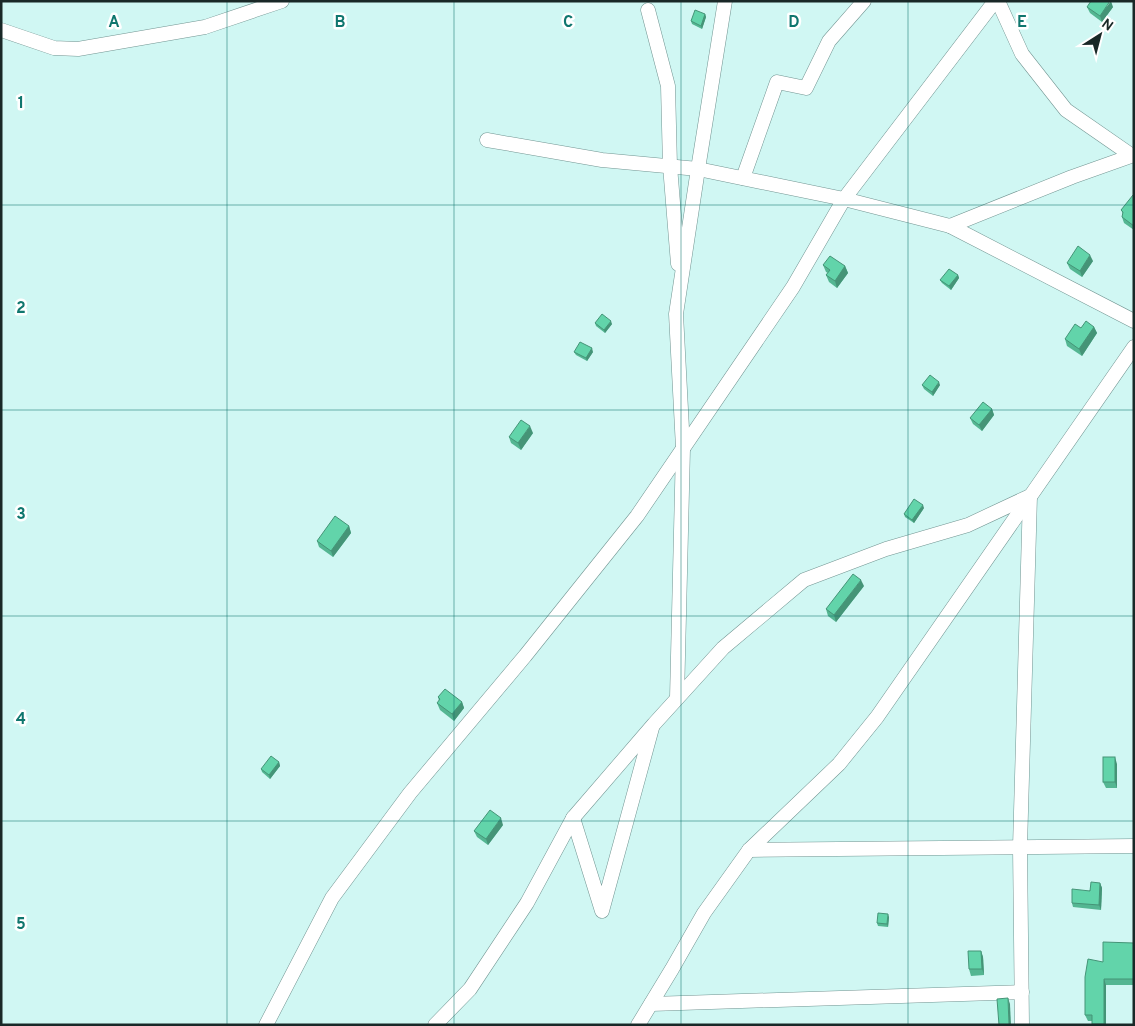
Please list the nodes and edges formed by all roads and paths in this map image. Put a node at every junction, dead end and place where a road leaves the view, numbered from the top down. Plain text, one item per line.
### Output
1 (282, 1) edge
2 (726, 1) edge
3 (864, 1) edge
4 (997, 1) edge
5 (648, 10) dead end
6 (1, 30) edge
7 (487, 140) dead end
8 (1132, 155) edge
9 (670, 166) junction
10 (698, 169) junction
11 (743, 178) junction
12 (844, 198) junction
13 (950, 226) junction
14 (680, 288) junction
15 (1134, 321) edge
16 (1134, 347) edge
17 (683, 448) junction
18 (1030, 496) junction
19 (677, 698) junction
20 (654, 724) junction
21 (574, 818) junction
22 (1134, 846) edge
23 (1020, 847) junction
24 (749, 850) junction
25 (1022, 992) junction
26 (651, 1004) junction
27 (266, 1025) edge
28 (435, 1025) edge
29 (638, 1025) edge
30 (1022, 1025) edge

1 - 6 street
2 - 10 street
3 - 11 street
4 - 8 street
4 - 12 street
5 - 9 street
7 - 9 street
8 - 13 street
9 - 10 street
9 - 14 street
10 - 11 street
10 - 14 street
11 - 12 street
12 - 13 street
12 - 17 street
13 - 15 street
14 - 17 street
16 - 18 street
17 - 19 street
17 - 27 street
18 - 19 street
18 - 23 street
18 - 24 street
19 - 20 street
20 - 21 street
20 - 21 street
21 - 28 street
22 - 23 street
23 - 24 street
23 - 25 street
24 - 26 street
25 - 26 street
25 - 30 street
26 - 29 street

